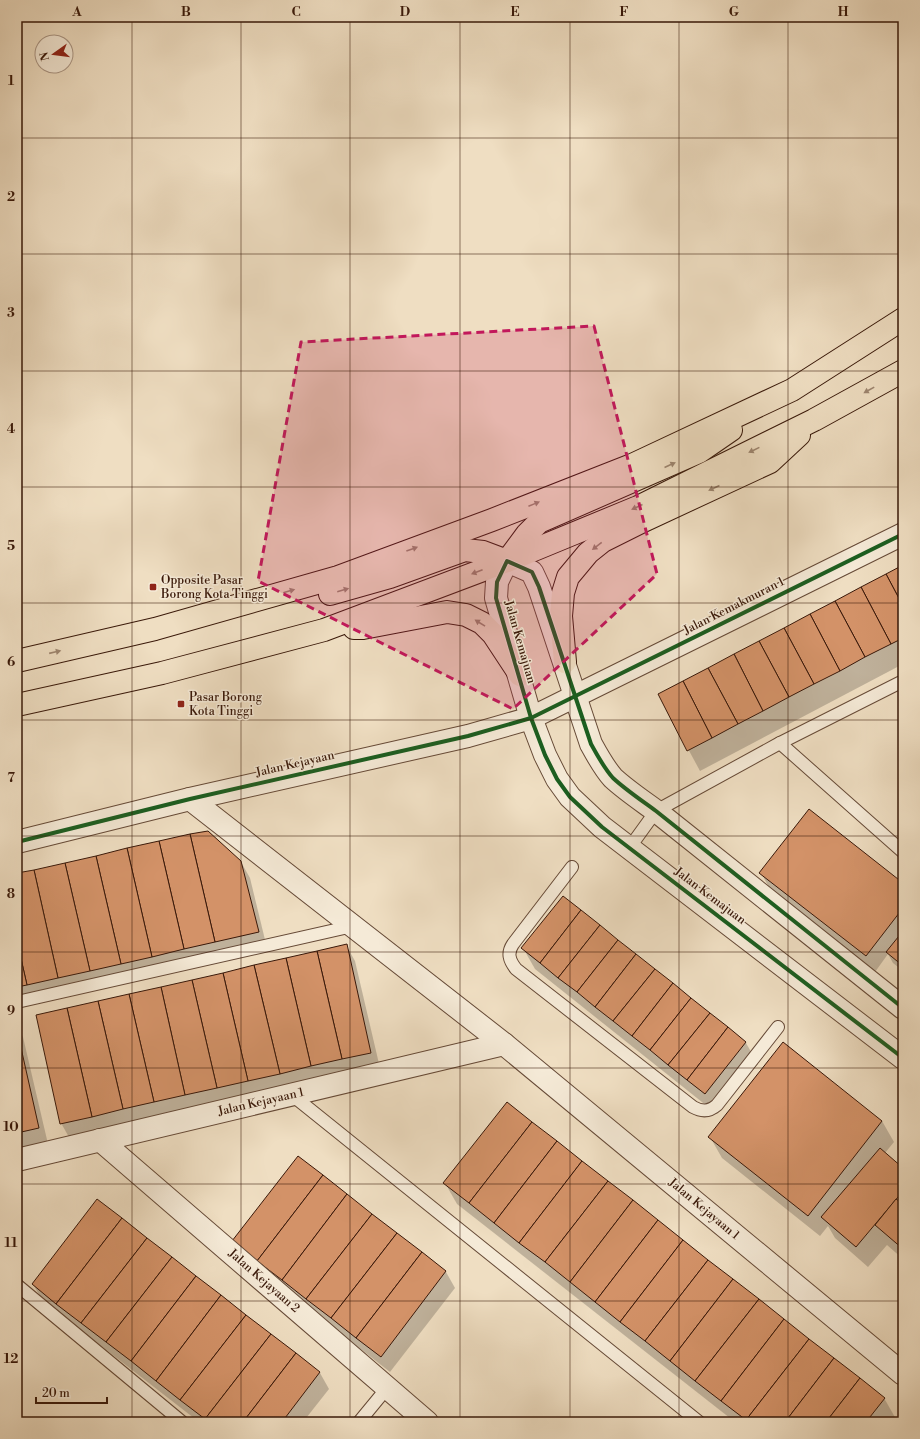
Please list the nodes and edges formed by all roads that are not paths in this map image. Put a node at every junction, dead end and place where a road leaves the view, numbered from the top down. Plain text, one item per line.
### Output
1 (903, 319) edge
2 (903, 371) edge
3 (792, 390) junction
4 (814, 420) junction
5 (903, 534) edge
6 (507, 561) junction
7 (155, 629) junction
8 (324, 630) junction
9 (17, 661) edge
10 (565, 662) junction
11 (520, 675) junction
12 (903, 681) edge
13 (575, 697) junction
14 (17, 705) edge
15 (531, 718) junction
16 (780, 743) junction
17 (190, 799) junction
18 (656, 810) junction
19 (17, 842) edge
20 (630, 847) junction
21 (903, 852) edge
22 (572, 868) dead end
23 (353, 926) junction
24 (17, 1002) edge
25 (903, 1008) edge
26 (778, 1027) dead end
27 (504, 1044) junction
28 (903, 1058) edge
29 (292, 1095) junction
30 (100, 1140) junction
31 (17, 1160) edge
32 (17, 1285) edge
33 (903, 1374) edge
34 (387, 1388) junction
35 (182, 1422) edge
36 (359, 1422) edge
37 (427, 1422) edge
38 (699, 1422) edge

1 - 3 highway
2 -> 4 highway
6 -> 3 highway
7 -> 3 highway
4 -> 6 highway
4 -> 10 highway
5 - 13 street, Jalan Kemakmuran 1
7 -> 6 highway
6 -> 8 highway
6 - 10 street
6 - 11 street, Jalan Kemajuan
9 -> 7 highway
11 -> 8 highway
8 - 14 highway
10 - 13 street
11 - 15 street, Jalan Kemajuan
12 - 16 lane
13 - 15 street, Jalan Kejayaan
13 - 18 street
15 - 17 street, Jalan Kejayaan
15 - 20 street, Jalan Kemajuan
16 - 18 lane
16 - 21 lane
17 - 19 street, Jalan Kejayaan
17 - 23 street, Jalan Kejayaan 1
18 - 20 lane
18 - 25 street
20 - 28 street, Jalan Kemajuan
22 - 26 lane
23 - 24 lane
23 - 27 street, Jalan Kejayaan 1
27 - 29 street, Jalan Kejayaan 1
27 - 33 street, Jalan Kejayaan 1
29 - 30 street, Jalan Kejayaan 1
29 - 38 lane
30 - 31 street, Jalan Kejayaan 1
30 - 34 street, Jalan Kejayaan 2
32 - 35 lane
34 - 36 lane
34 - 37 street, Jalan Kejayaan 2

